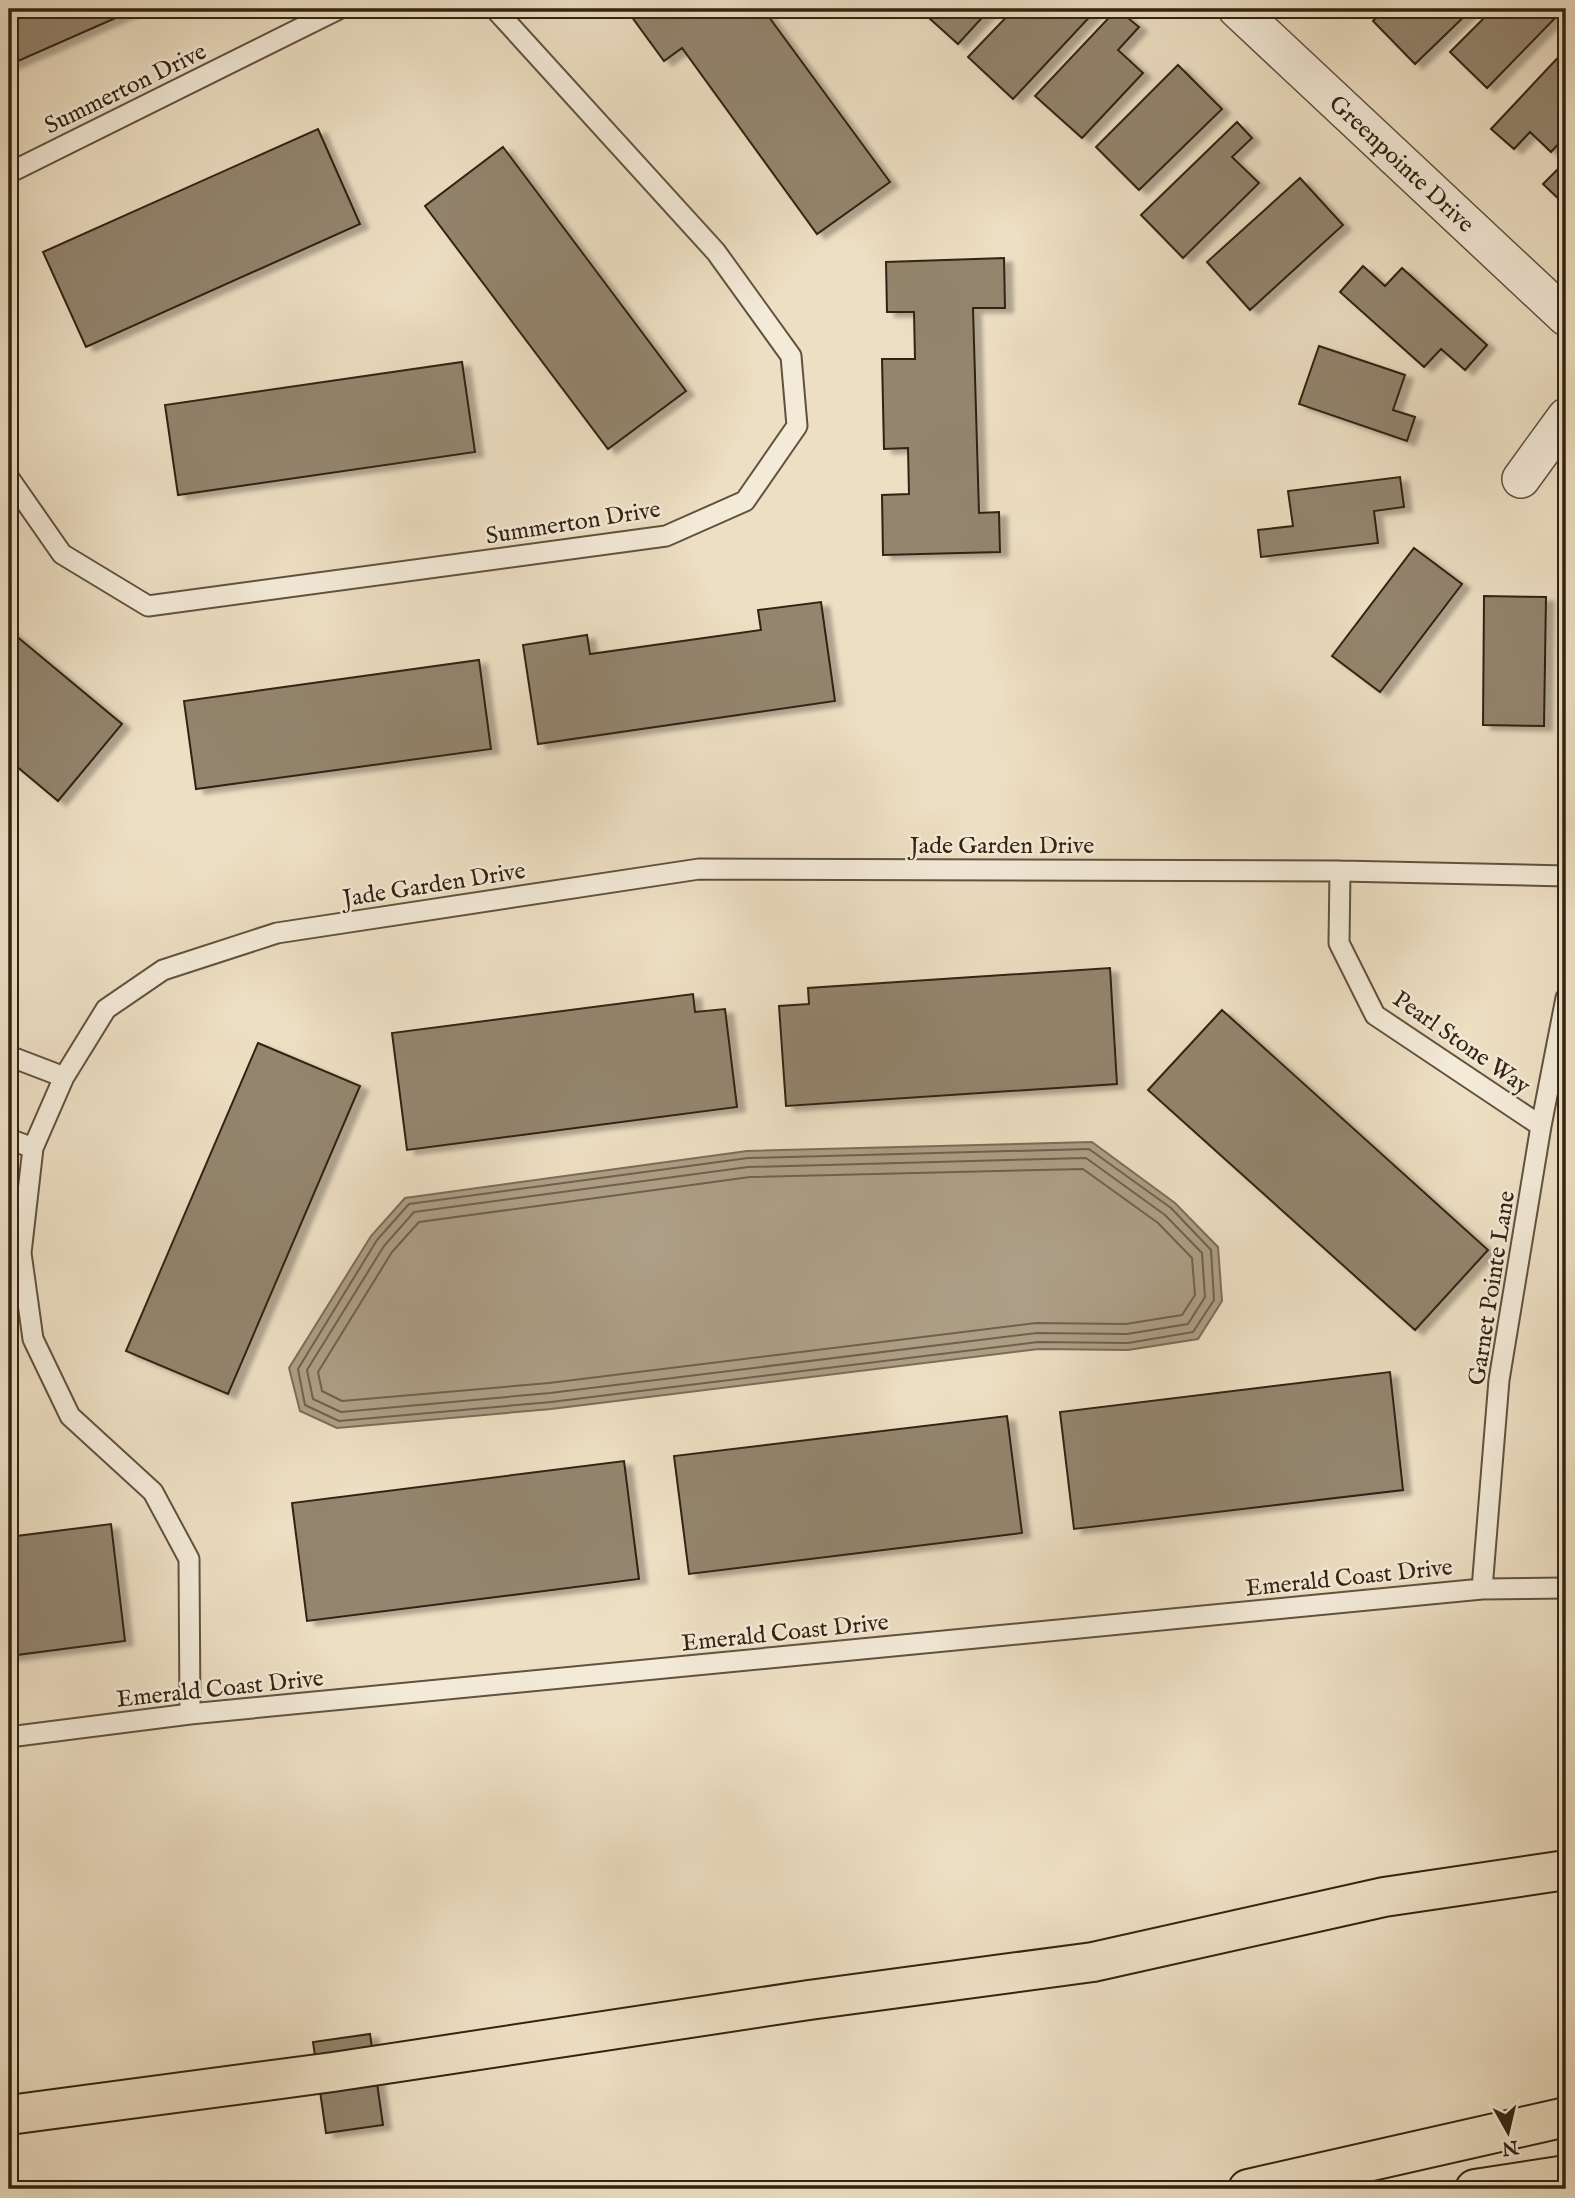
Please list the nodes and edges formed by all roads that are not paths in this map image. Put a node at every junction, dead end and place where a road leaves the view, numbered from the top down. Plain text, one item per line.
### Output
1 (339, 9) edge
2 (495, 9) edge
3 (1237, 9) edge
4 (9, 173) edge
5 (1566, 317) edge
6 (1566, 417) edge
7 (9, 478) edge
8 (1521, 478) dead end
9 (1340, 871) junction
10 (1566, 876) edge
11 (1566, 998) edge
12 (9, 1056) edge
13 (64, 1077) junction
14 (1541, 1126) junction
15 (9, 1139) edge
16 (33, 1148) junction
17 (1566, 1588) edge
18 (1482, 1589) junction
19 (190, 1714) junction
20 (9, 1737) edge
21 (1566, 1870) edge
22 (9, 2115) edge
23 (1566, 2117) edge
24 (1566, 2175) edge
25 (1248, 2189) edge
26 (1475, 2189) edge

1 - 4 lane, Summerton Drive
2 - 7 lane, Summerton Drive
3 - 5 street, Greenpointe Drive
6 - 8 street
9 - 10 lane, Jade Garden Drive
9 - 13 lane, Jade Garden Drive
9 - 14 lane, Pearl Stone Way
11 - 14 lane, Garnet Pointe Lane
12 - 13 lane
13 - 16 lane, Jade Garden Drive
14 - 18 lane, Garnet Pointe Lane
15 - 16 lane
16 - 19 lane, Jade Garden Drive
17 - 18 lane, Emerald Coast Drive
18 - 19 lane, Emerald Coast Drive
19 - 20 lane, Emerald Coast Drive
21 - 22 highway
23 - 25 highway
24 - 26 highway

